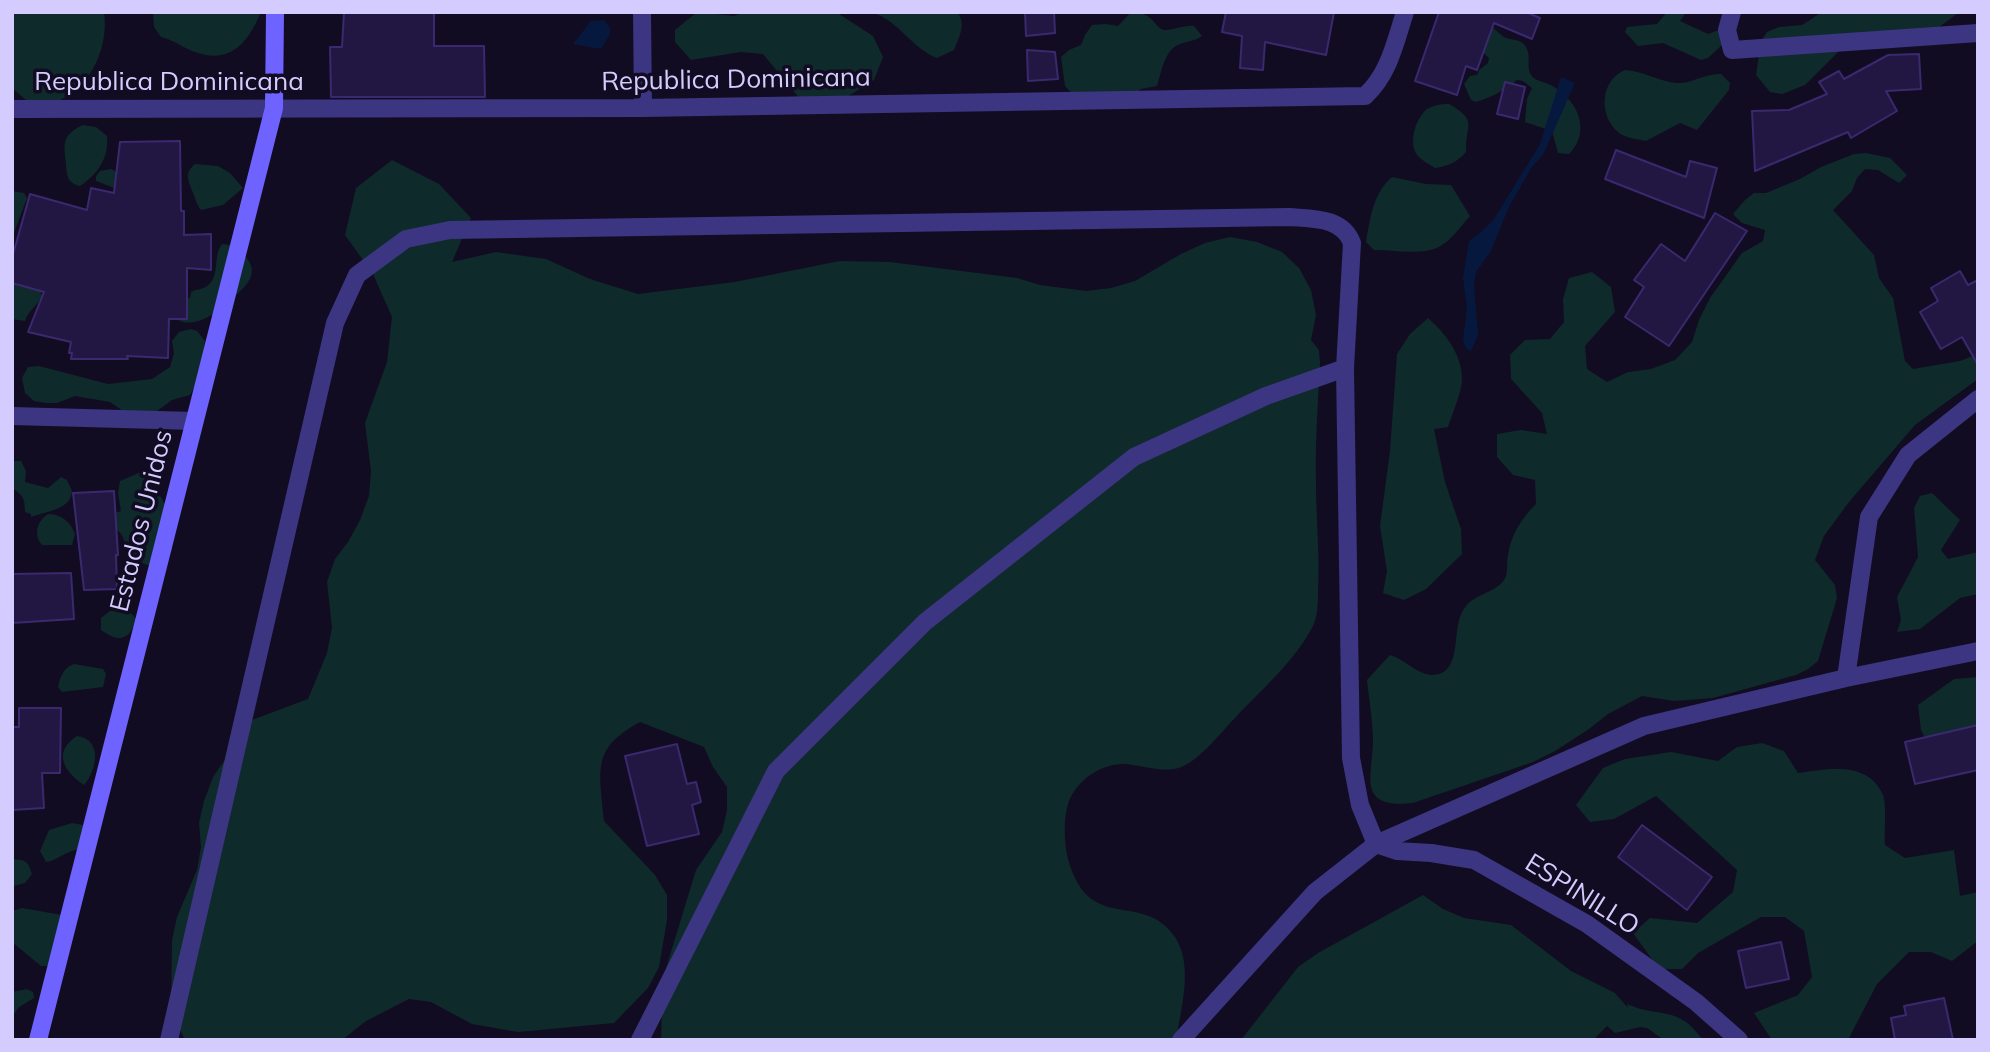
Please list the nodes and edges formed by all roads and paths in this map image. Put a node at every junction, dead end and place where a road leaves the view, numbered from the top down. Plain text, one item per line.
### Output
1 (275, 12) edge
2 (642, 12) edge
3 (1405, 12) edge
4 (1732, 12) edge
5 (1978, 33) edge
6 (274, 108) junction
7 (643, 108) junction
8 (12, 109) edge
9 (1345, 368) junction
10 (1978, 399) edge
11 (12, 416) edge
12 (194, 421) junction
13 (1978, 651) edge
14 (1846, 678) junction
15 (1376, 844) junction
16 (38, 1040) edge
17 (169, 1040) edge
18 (640, 1040) edge
19 (1181, 1040) edge
20 (1739, 1040) edge

1 - 6 street, Estados Unidos
2 - 7 street
3 - 7 street, Republica Dominicana
4 - 5 street
6 - 7 street, Republica Dominicana
6 - 8 street, Republica Dominicana
6 - 12 street, Estados Unidos
9 - 15 street
9 - 17 street
9 - 18 street
10 - 14 street
11 - 12 street
12 - 16 street, Estados Unidos
13 - 14 street
14 - 15 street
15 - 19 street
15 - 20 street, ESPINILLO

